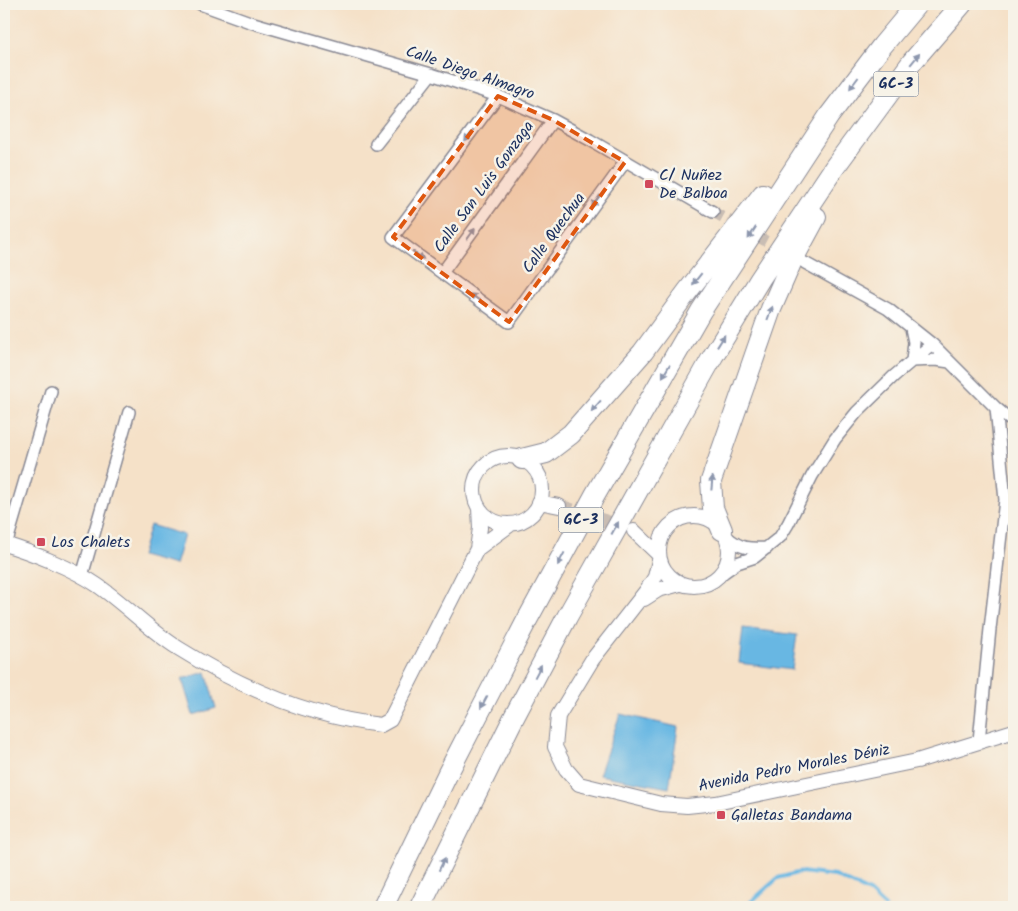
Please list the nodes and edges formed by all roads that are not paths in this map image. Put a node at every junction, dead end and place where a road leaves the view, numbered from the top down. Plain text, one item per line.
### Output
1 (200, 4) edge
2 (917, 4) edge
3 (962, 4) edge
4 (431, 74) junction
5 (498, 96) junction
6 (553, 120) junction
7 (376, 144) dead end
8 (804, 146) junction
9 (625, 162) junction
10 (841, 167) junction
11 (713, 212) tunnel mouth
12 (805, 263) dead end
13 (442, 273) junction
14 (911, 328) junction
15 (932, 344) junction
16 (912, 361) junction
17 (950, 362) junction
18 (51, 391) dead end
19 (996, 408) junction
20 (129, 412) dead end
21 (1014, 424) edge
22 (522, 459) junction
23 (539, 502) junction
24 (559, 506) tunnel mouth
25 (479, 508) junction
26 (511, 524) junction
27 (666, 529) junction
28 (724, 533) junction
29 (5, 544) edge
30 (767, 548) junction
31 (477, 549) junction
32 (659, 557) junction
33 (720, 575) junction
34 (82, 576) junction
35 (680, 584) junction
36 (640, 601) junction
37 (1014, 731) edge
38 (979, 741) junction
39 (383, 907) edge
40 (420, 907) edge

1 - 4 street, Calle Diego Almagro
2 -> 8 highway, GC-3
10 -> 3 highway, GC-3
4 - 5 street, Calle Diego Almagro
4 - 7 street
5 - 6 street, Calle Diego Almagro
5 -> 13 street
6 - 9 street, Calle Diego Almagro
13 -> 6 street, Calle San Luis Gonzaga
8 -> 22 highway
8 -> 39 highway, GC-3
9 - 11 street, Calle Diego Almagro
9 -> 13 street, Calle Quechua
28 -> 10 highway
40 -> 10 highway, GC-3
12 - 14 street
14 - 15 street
14 - 16 street
15 - 16 street
15 - 17 street
16 - 17 street
16 - 30 street
17 - 19 street
18 - 29 street
19 - 21 street
19 - 38 street
20 - 34 street
22 - 23 street
22 - 25 street
23 - 24 street
23 - 26 street
25 - 26 street
25 - 31 street
26 - 31 street
27 - 28 street
27 - 32 street
27 - 32 street
28 - 30 street
28 - 33 street
29 - 34 street
30 - 33 street
31 - 34 street
32 - 35 street
32 - 36 street
33 - 35 street
35 - 36 street
36 - 38 street, Avenida Pedro Morales Déniz
37 - 38 street, Avenida Pedro Morales Déniz

